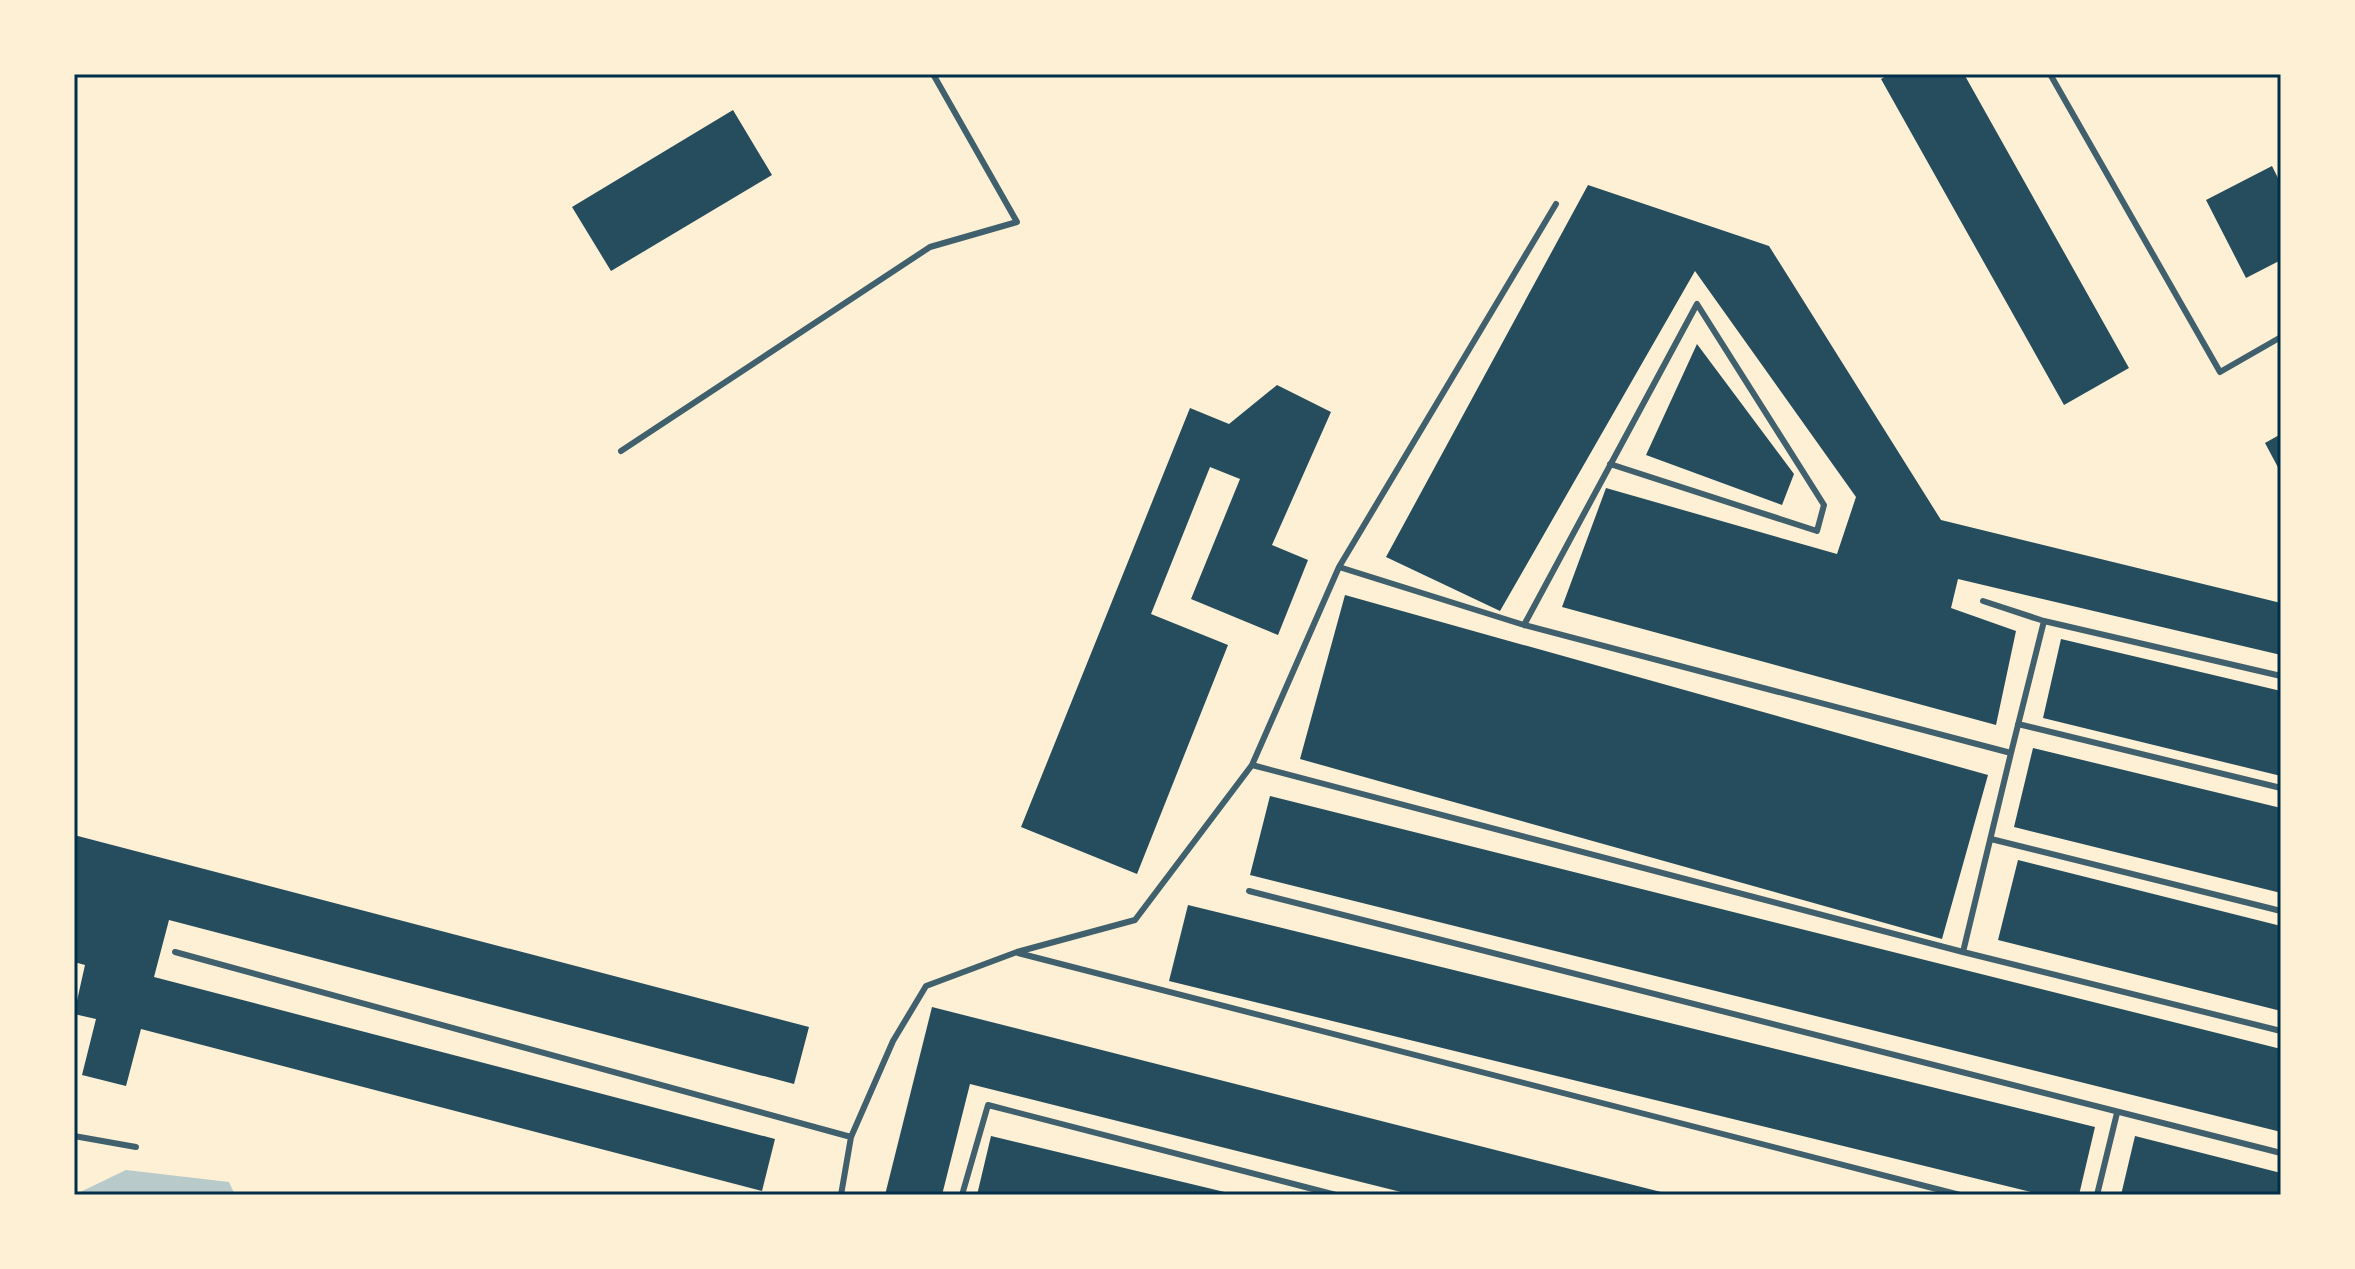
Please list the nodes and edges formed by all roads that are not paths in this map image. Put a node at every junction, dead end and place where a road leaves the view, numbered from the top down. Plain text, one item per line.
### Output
1 (933, 74) edge
2 (2050, 74) edge
3 (1556, 204) dead end
4 (2281, 337) edge
5 (621, 451) dead end
6 (1610, 464) junction
7 (1339, 567) junction
8 (1983, 601) dead end
9 (2044, 621) junction
10 (1524, 625) junction
11 (2281, 676) edge
12 (2018, 724) junction
13 (2011, 753) junction
14 (1252, 765) junction
15 (2281, 788) edge
16 (1991, 839) junction
17 (1249, 891) dead end
18 (2281, 911) edge
19 (175, 952) dead end
20 (1017, 952) junction
21 (1963, 952) junction
22 (2281, 1031) edge
23 (2117, 1113) junction
24 (74, 1136) edge
25 (851, 1137) junction
26 (136, 1147) dead end
27 (2281, 1153) edge
28 (841, 1195) edge
29 (962, 1195) edge
30 (1336, 1195) edge
31 (1960, 1195) edge
32 (2097, 1195) edge

1 - 5 lane
2 - 4 lane
3 - 7 lane
6 - 6 lane
6 - 10 lane
7 - 10 lane
7 - 14 lane
8 - 9 lane
9 - 11 lane
9 - 12 lane
10 - 13 lane
12 - 13 lane
12 - 15 lane
13 - 16 lane
14 - 20 lane
14 - 21 lane
16 - 18 lane
16 - 21 lane
17 - 23 lane
19 - 25 lane
20 - 25 lane
20 - 31 lane
21 - 22 lane
23 - 27 lane
23 - 32 lane
24 - 26 lane
25 - 28 lane
29 - 30 lane

